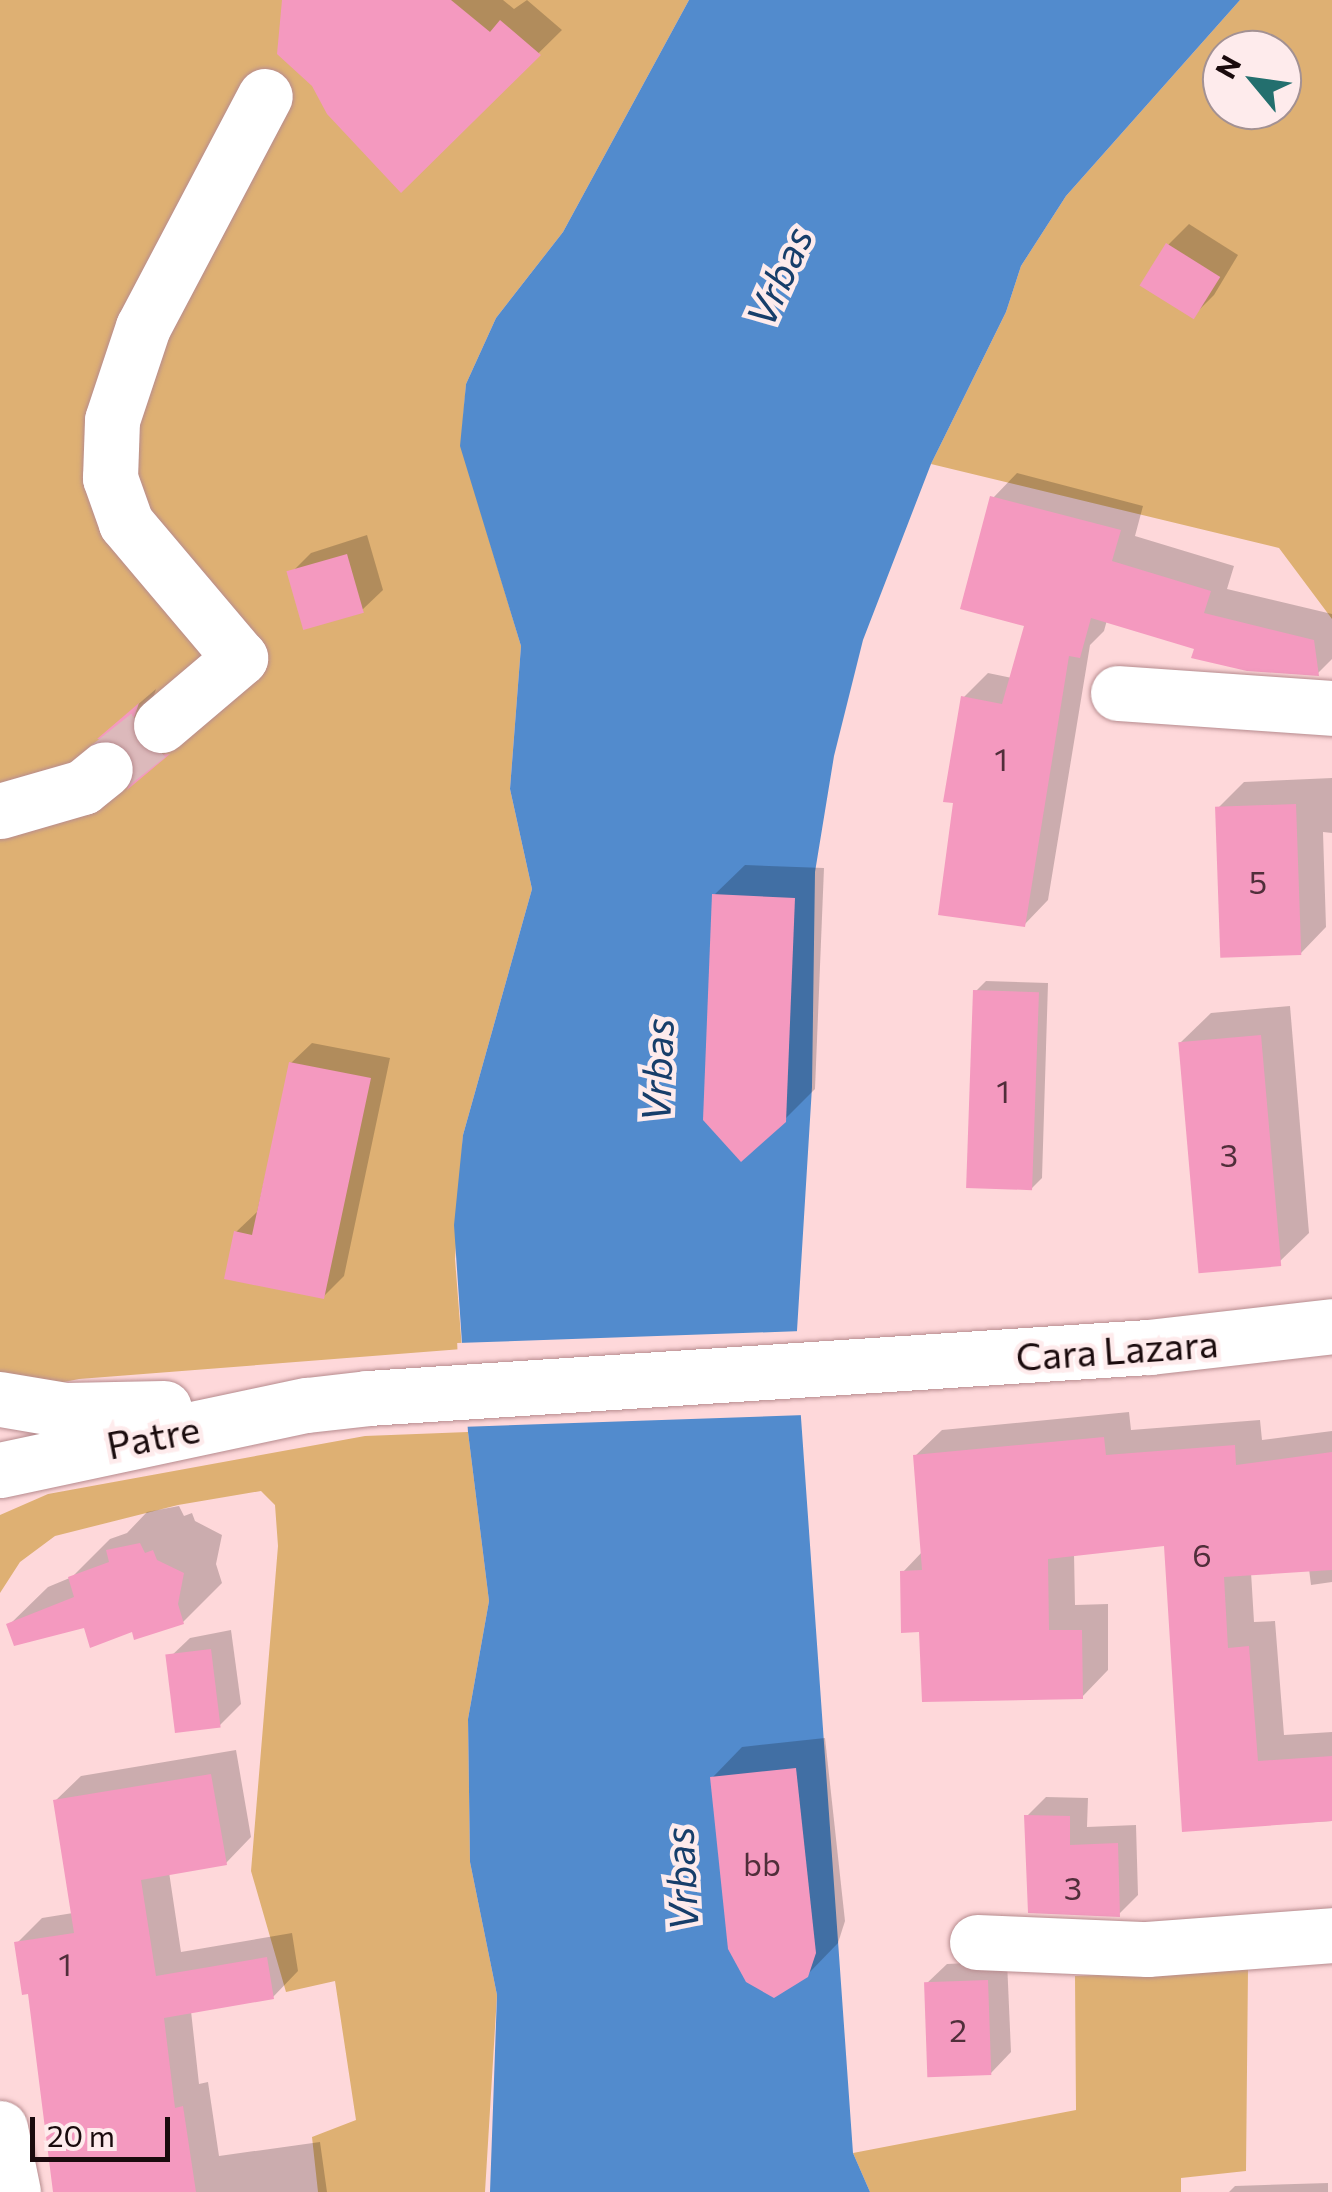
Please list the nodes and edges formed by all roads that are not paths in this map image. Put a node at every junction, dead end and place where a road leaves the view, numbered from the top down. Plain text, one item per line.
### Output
1 (266, 96) dead end
2 (1118, 693) dead end
3 (1332, 708) edge
4 (161, 726) tunnel mouth
5 (105, 768) tunnel mouth
6 (0, 810) edge
7 (1332, 1326) edge
8 (0, 1398) edge
9 (368, 1398) joint
10 (307, 1405) junction
11 (0, 1470) edge
12 (1332, 1935) edge
13 (977, 1942) dead end
14 (0, 2128) edge
15 (13, 2192) edge

1 - 4 street
2 - 3 street
5 - 6 street
7 - 9 street, Cara Lazara
8 - 10 street, Patre
9 - 10 street, Patre
10 - 11 street, Patre
12 - 13 street
14 - 15 street

